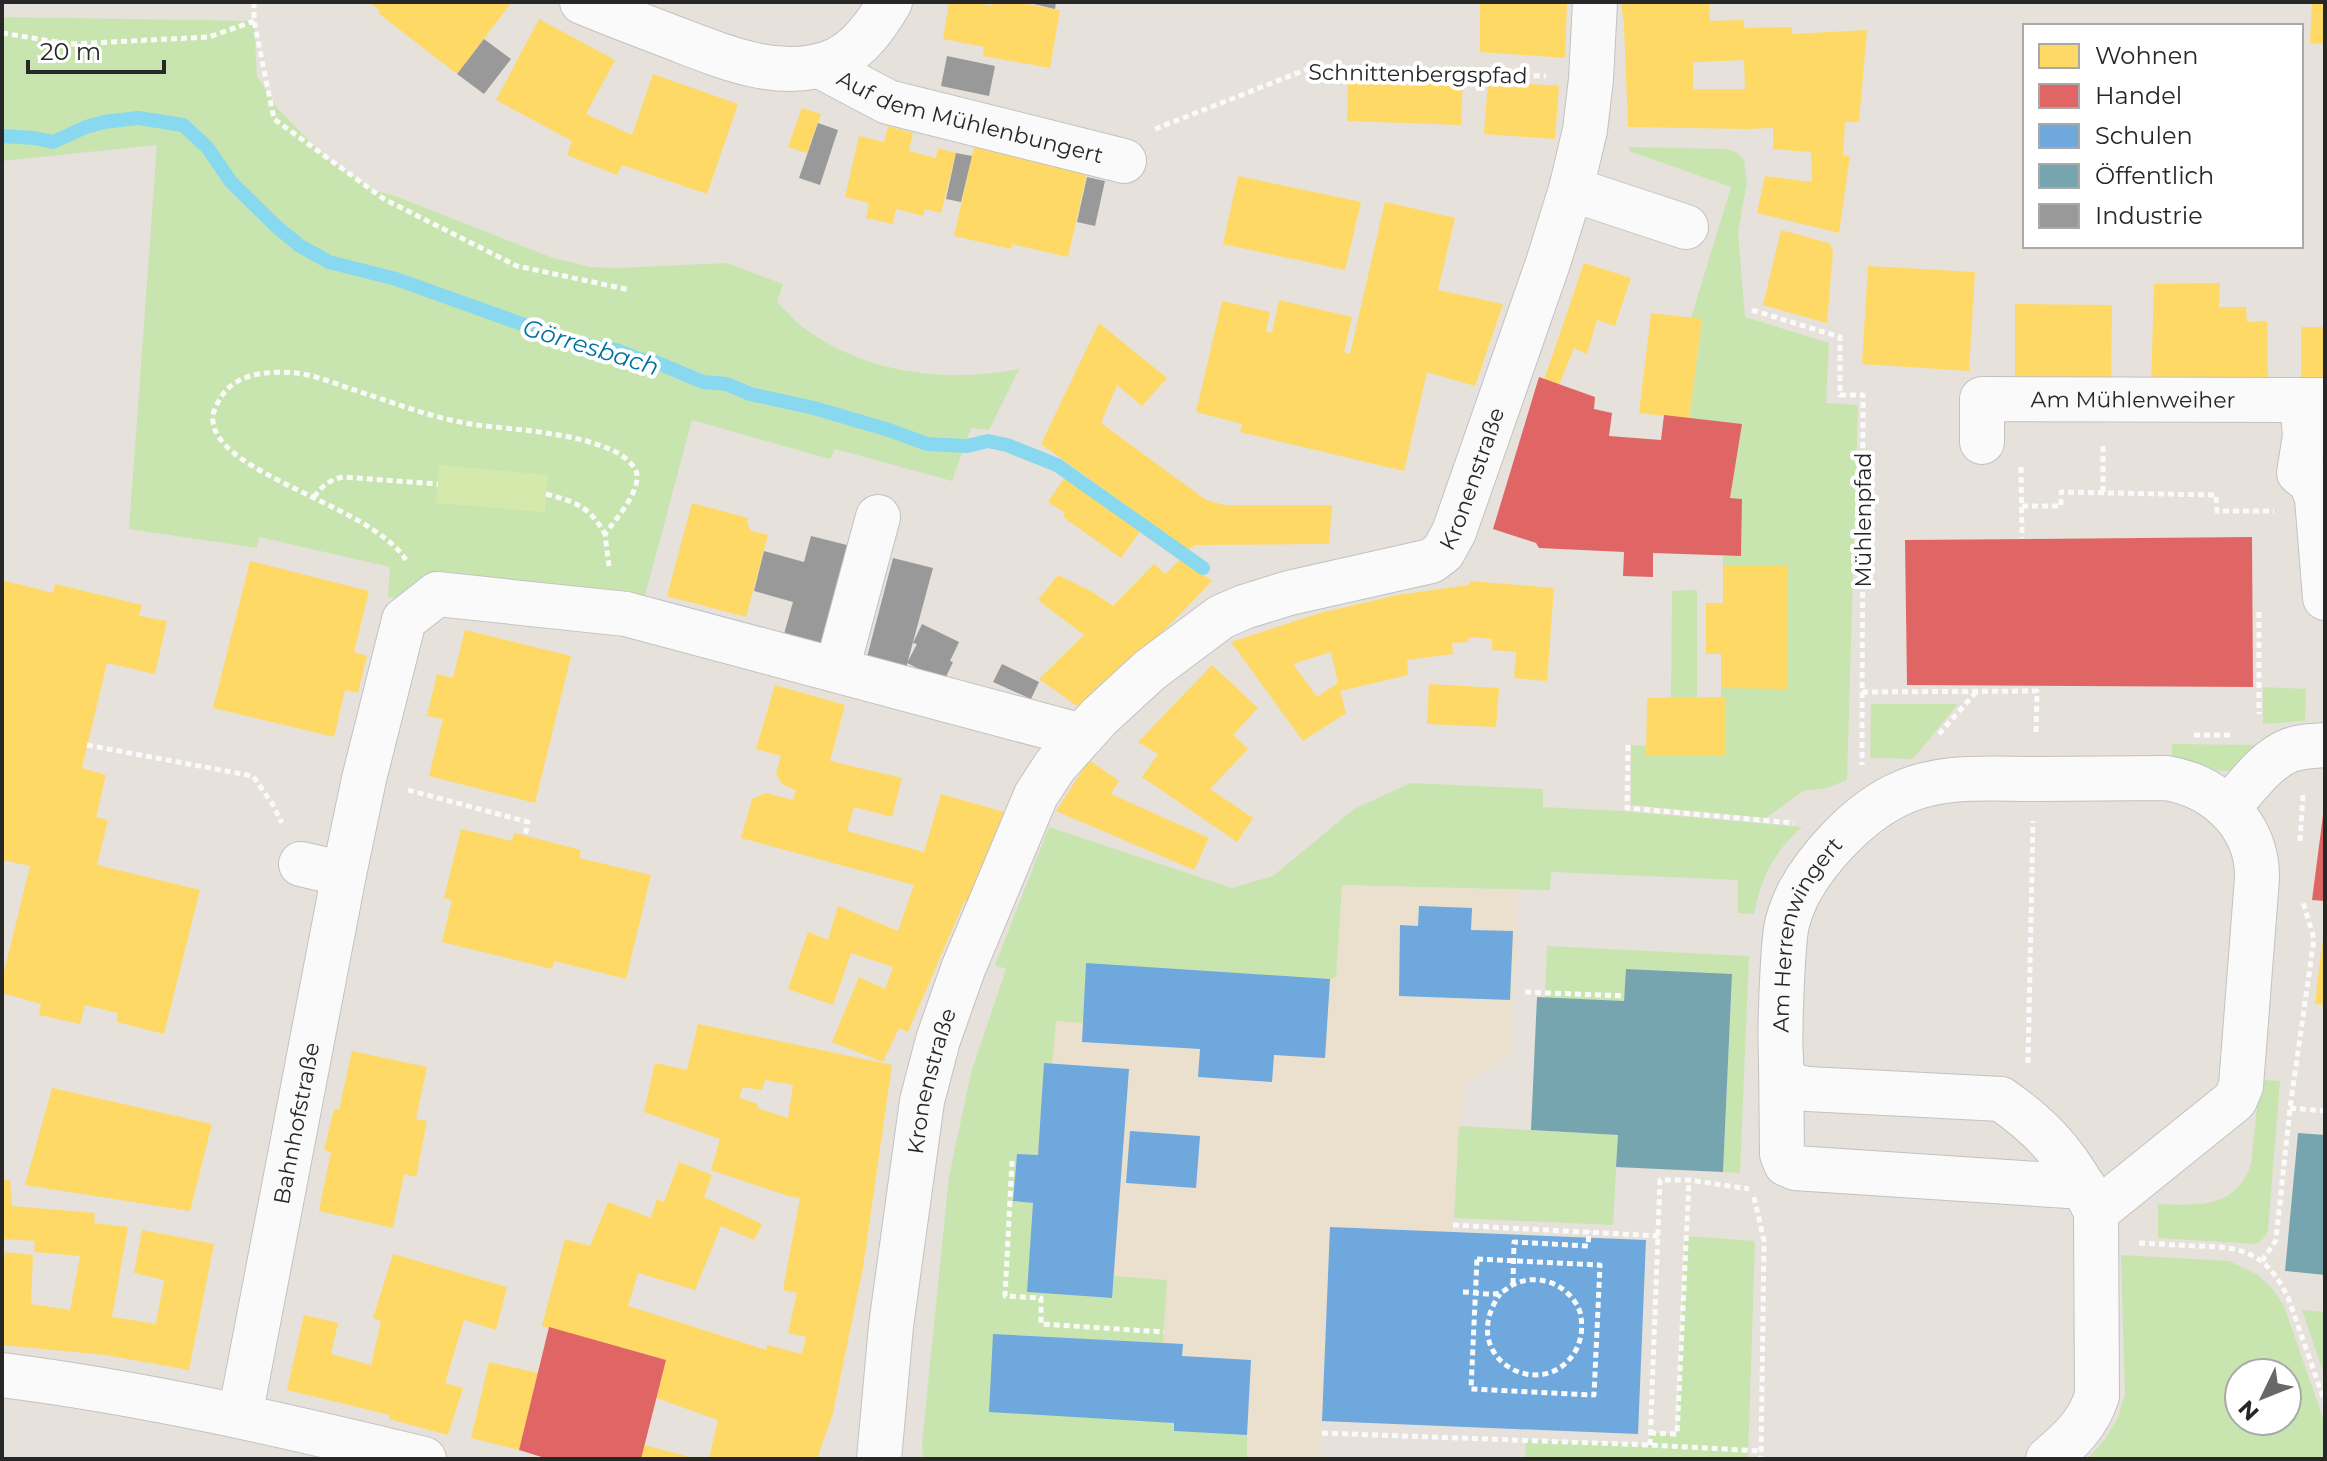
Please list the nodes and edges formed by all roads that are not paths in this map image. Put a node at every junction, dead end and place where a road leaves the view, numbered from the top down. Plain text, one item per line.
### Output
1 (582, 2) edge
2 (890, 2) edge
3 (1595, 2) edge
4 (820, 66) junction
5 (1133, 147) road end
6 (1571, 189) junction
7 (1686, 227) dead end
8 (2314, 400) edge
9 (1982, 442) dead end
10 (878, 517) dead end
11 (2325, 598) edge
12 (837, 669) junction
13 (1082, 736) junction
14 (2325, 745) edge
15 (2228, 807) junction
16 (301, 864) road end
17 (344, 874) junction
18 (1781, 1058) junction
19 (2090, 1199) junction
20 (2, 1375) edge
21 (240, 1416) junction
22 (424, 1459) edge
23 (879, 1459) edge
24 (2048, 1459) edge

1 - 4 street, Auf dem Mühlenbungert
2 - 4 street, Auf dem Mühlenbungert
3 - 6 street, Kronenstraße
4 - 5 street, Auf dem Mühlenbungert
6 - 7 street
6 - 13 street, Kronenstraße
8 - 9 street, Am Mühlenweiher
8 - 11 street
10 - 12 street
12 - 13 street
12 - 17 street, Bahnhofstraße
13 - 23 street, Kronenstraße
14 - 15 street
15 - 18 street, Am Herrenwingert
15 - 19 street, Am Herrenwingert
16 - 17 street
17 - 21 street, Bahnhofstraße
18 - 19 street, Am Herrenwingert
18 - 19 street
19 - 24 street
20 - 21 street
21 - 22 street

